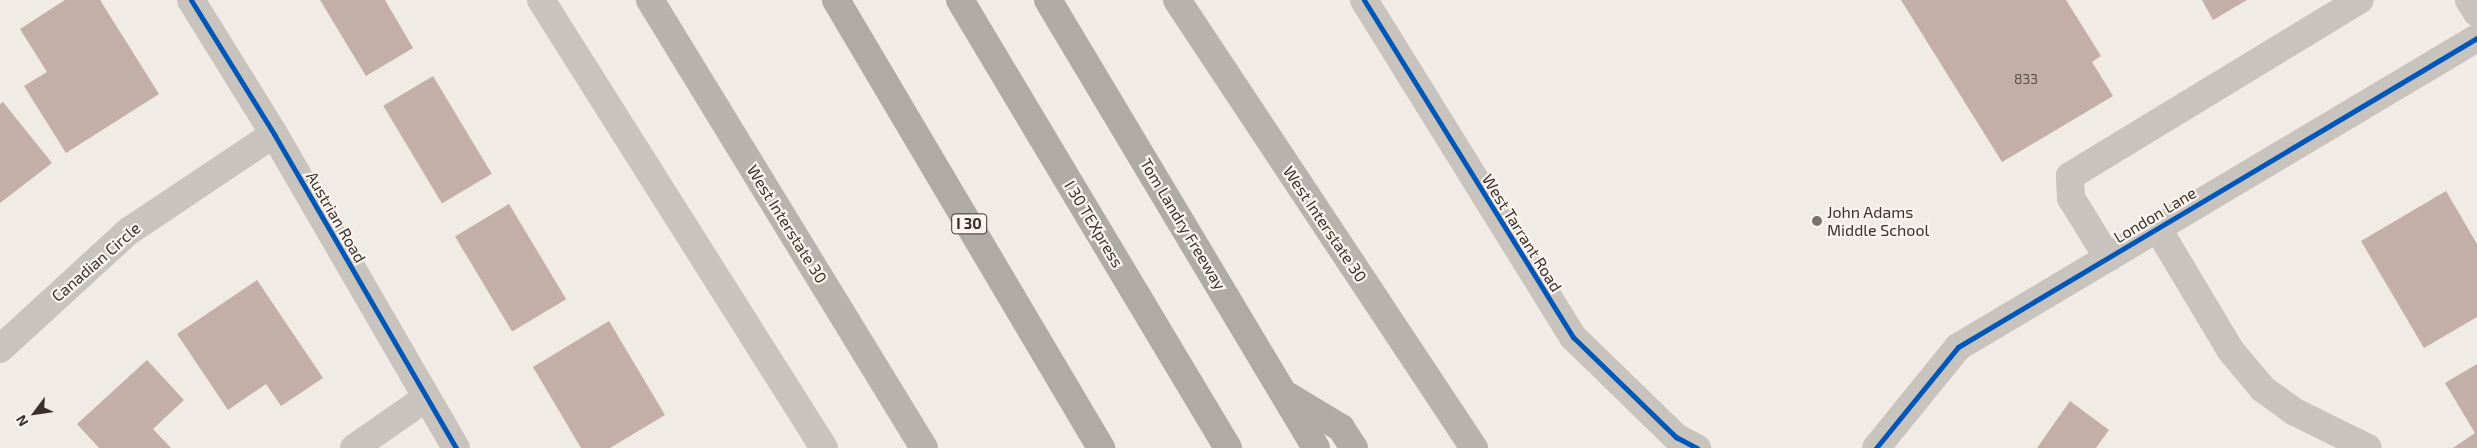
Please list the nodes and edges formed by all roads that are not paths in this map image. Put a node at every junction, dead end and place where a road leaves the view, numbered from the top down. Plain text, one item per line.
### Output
1 (191, 0) edge
2 (541, 0) edge
3 (650, 0) edge
4 (836, 0) edge
5 (960, 0) edge
6 (1048, 0) edge
7 (1177, 0) edge
8 (1364, 0) edge
9 (2360, 0) edge
10 (2469, 0) edge
11 (2477, 13) edge
12 (2475, 43) edge
13 (274, 134) junction
14 (2158, 229) junction
15 (2108, 258) junction
16 (0, 349) edge
17 (1285, 393) junction
18 (426, 398) junction
19 (354, 448) edge
20 (456, 448) edge
21 (824, 448) edge
22 (924, 448) edge
23 (1102, 448) edge
24 (1228, 448) edge
25 (1316, 448) edge
26 (1354, 448) edge
27 (1474, 448) edge
28 (1697, 448) edge
29 (1876, 448) edge
30 (2368, 448) edge

1 - 13 street, Austrian Road
2 - 21 street
3 - 22 main road, West Interstate 30
4 - 23 highway, I 30
5 - 24 highway, I 30 TEXpress
6 - 17 highway, Tom Landry Freeway
7 - 27 main road, West Interstate 30
8 - 28 street, West Tarrant Road
9 - 15 street
10 - 11 street
12 - 14 street, London Lane
13 - 16 street, Canadian Circle
13 - 18 street, Austrian Road
14 - 15 street, London Lane
14 - 30 street
15 - 29 street, London Lane
17 - 25 highway, Tom Landry Freeway
17 - 26 highway
18 - 19 street
18 - 20 street, Austrian Road

